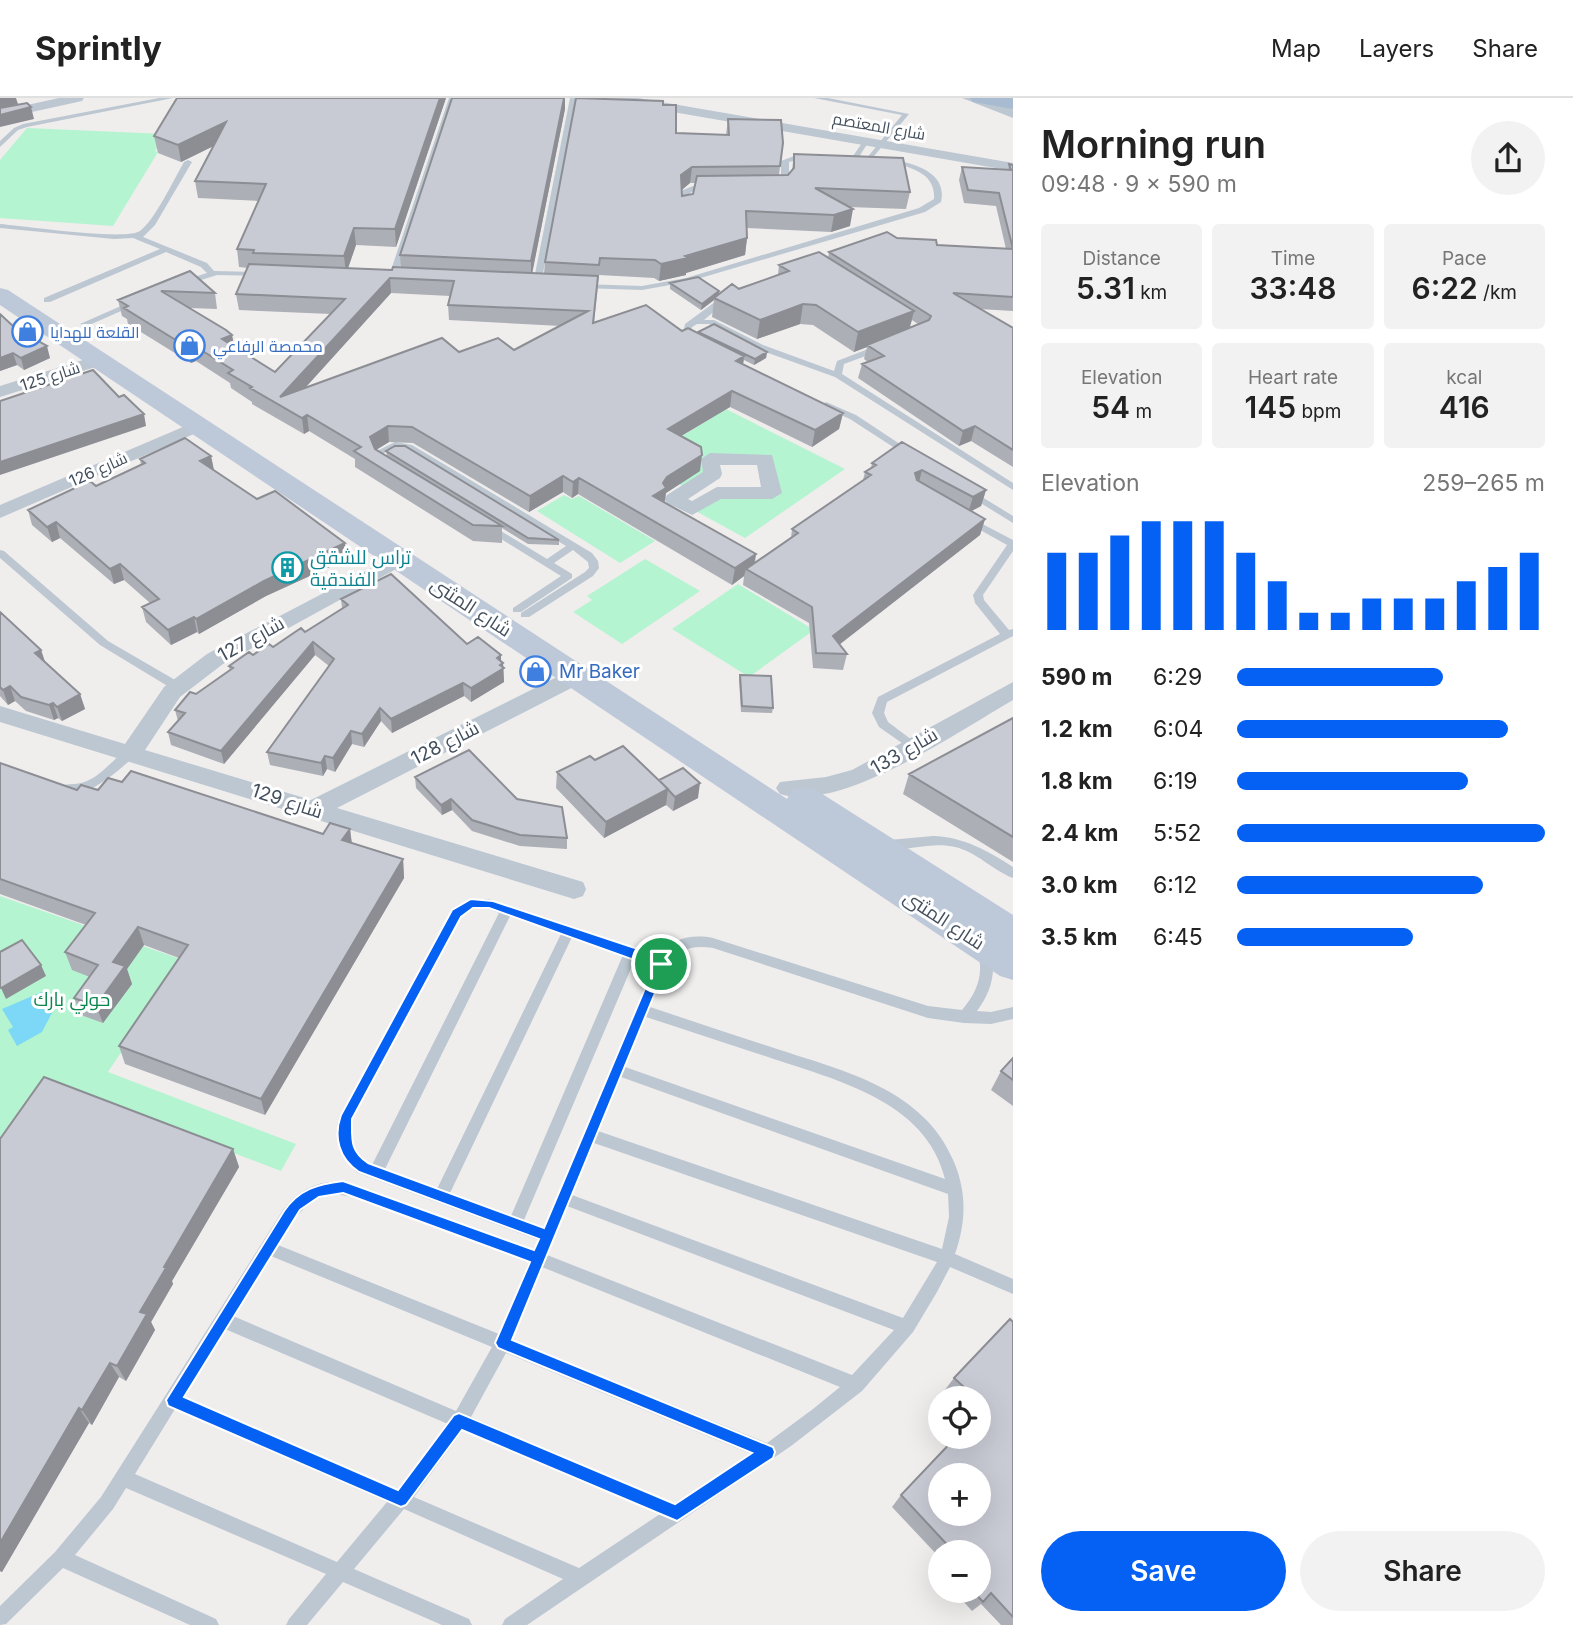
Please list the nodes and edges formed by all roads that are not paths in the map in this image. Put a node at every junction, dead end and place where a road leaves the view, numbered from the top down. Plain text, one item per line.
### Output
1 (77, 98) edge
2 (170, 98) edge
3 (452, 98) edge
4 (615, 98) edge
5 (817, 98) edge
6 (969, 98) edge
7 (980, 98) edge
8 (572, 102) edge
9 (558, 103) edge
10 (1013, 103) edge
11 (1013, 114) edge
12 (0, 115) edge
13 (866, 141) junction
14 (0, 145) edge
15 (883, 145) junction
16 (819, 158) edge
17 (843, 158) edge
18 (855, 159) junction
19 (870, 159) junction
20 (188, 162) edge
21 (1013, 167) edge
22 (718, 187) edge
23 (769, 188) edge
24 (685, 209) edge
25 (0, 226) edge
26 (135, 236) junction
27 (167, 249) junction
28 (0, 270) edge
29 (212, 274) junction
30 (270, 275) edge
31 (383, 278) joint
32 (400, 278) edge
33 (523, 284) edge
34 (537, 284) junction
35 (550, 285) edge
36 (575, 286) edge
37 (174, 287) edge
38 (733, 293) edge
39 (0, 295) edge
40 (47, 300) junction
41 (139, 301) edge
42 (696, 322) junction
43 (84, 324) junction
44 (887, 345) edge
45 (708, 350) edge
46 (99, 360) junction
47 (838, 375) junction
48 (0, 393) edge
49 (817, 400) edge
50 (197, 426) junction
51 (922, 461) edge
52 (393, 469) edge
53 (956, 484) edge
54 (1013, 487) edge
55 (717, 493) joint
56 (953, 511) edge
57 (0, 512) edge
58 (476, 520) edge
59 (1013, 520) edge
60 (1013, 544) edge
61 (573, 546) junction
62 (0, 553) edge
63 (400, 559) junction
64 (547, 563) junction
65 (521, 612) junction
66 (1010, 634) edge
67 (577, 677) junction
68 (178, 687) junction
69 (1012, 691) edge
70 (0, 714) edge
71 (912, 746) junction
72 (131, 752) junction
73 (47, 786) edge
74 (788, 788) junction
75 (314, 809) junction
76 (872, 843) junction
77 (1013, 873) edge
78 (574, 889) dead end
79 (507, 910) junction
80 (569, 931) junction
81 (998, 941) edge
82 (631, 952) junction
83 (661, 964) junction
84 (1013, 965) edge
85 (642, 1010) junction
86 (1013, 1013) edge
87 (964, 1017) junction
88 (617, 1070) junction
89 (590, 1135) junction
90 (376, 1172) junction
91 (957, 1190) junction
92 (441, 1196) junction
93 (563, 1198) junction
94 (514, 1224) junction
95 (547, 1236) junction
96 (268, 1248) junction
97 (537, 1258) junction
98 (946, 1258) junction
99 (1013, 1287) edge
100 (223, 1320) junction
101 (907, 1327) junction
102 (503, 1343) junction
103 (856, 1385) junction
104 (173, 1400) junction
105 (459, 1421) junction
106 (768, 1452) junction
107 (124, 1478) junction
108 (401, 1500) junction
109 (677, 1513) junction
110 (61, 1558) junction
111 (339, 1571) junction
112 (580, 1578) junction
113 (0, 1618) edge
114 (210, 1625) edge
115 (295, 1625) edge
116 (463, 1625) edge
117 (511, 1625) edge

1 - 12 street
2 - 14 lane
3 - 31 lane
4 - 13 street, شارع المعتصم
5 - 15 lane
6 - 11 street
7 - 10 main road
8 - 9 lane
8 - 34 lane
13 - 15 street, شارع المعتصم
13 - 18 lane
15 - 19 lane
15 - 21 street, شارع المعتصم
16 - 23 lane
17 - 18 lane
18 - 19 lane
19 - 36 lane
20 - 26 lane
22 - 24 lane
25 - 26 lane
26 - 27 lane
27 - 29 lane
27 - 40 lane
28 - 40 street, شارع المثنى
29 - 30 lane
29 - 37 lane
31 - 32 lane
33 - 34 lane
34 - 35 lane
38 - 42 lane
39 - 46 street, شارع المثنى
40 - 43 street, شارع المثنى
41 - 43 lane
42 - 45 lane
42 - 47 lane
43 - 65 street, شارع المثنى
44 - 47 lane
46 - 48 street, شارع 125
46 - 50 street, شارع المثنى
47 - 54 lane
49 - 51 lane
50 - 57 street, شارع 126
50 - 63 street, شارع المثنى
52 - 61 lane
53 - 59 lane
55 - 55 street
56 - 60 lane
58 - 64 lane
60 - 66 lane
61 - 64 lane
61 - 65 lane
62 - 68 lane
63 - 67 street, شارع المثنى
63 - 68 street, شارع 127
64 - 65 lane
65 - 74 street, شارع المثنى
66 - 71 lane
67 - 75 street, شارع 128
67 - 81 street, شارع المثنى
68 - 72 street, شارع 127
69 - 71 street, شارع 133
70 - 72 street, شارع 129
71 - 74 street, شارع 133
72 - 73 lane
72 - 75 street, شارع 129
74 - 76 street, شارع المثنى
75 - 78 street, شارع 129
76 - 77 lane
76 - 81 street, شارع المثنى
79 - 80 lane
79 - 90 lane
79 - 90 lane
80 - 82 lane
80 - 92 lane
81 - 84 street, شارع المثنى
81 - 87 lane
82 - 83 lane
82 - 94 lane
83 - 85 lane
83 - 87 lane
85 - 88 lane
85 - 91 lane
86 - 87 lane
88 - 89 lane
88 - 91 lane
89 - 93 lane
89 - 98 lane
90 - 92 lane
91 - 98 lane
92 - 94 lane
93 - 95 lane
93 - 101 lane
94 - 95 lane
95 - 97 lane
96 - 97 lane
96 - 100 lane
96 - 102 lane
97 - 102 lane
97 - 103 lane
98 - 99 lane
98 - 101 lane
100 - 104 lane
100 - 105 lane
101 - 103 lane
102 - 105 lane
102 - 106 lane
103 - 106 lane
104 - 107 lane
104 - 108 lane
105 - 108 lane
105 - 109 lane
106 - 109 lane
107 - 110 lane
107 - 111 lane
108 - 111 lane
108 - 112 lane
109 - 112 lane
110 - 113 lane
110 - 114 lane
111 - 115 lane
111 - 116 lane
112 - 117 lane

